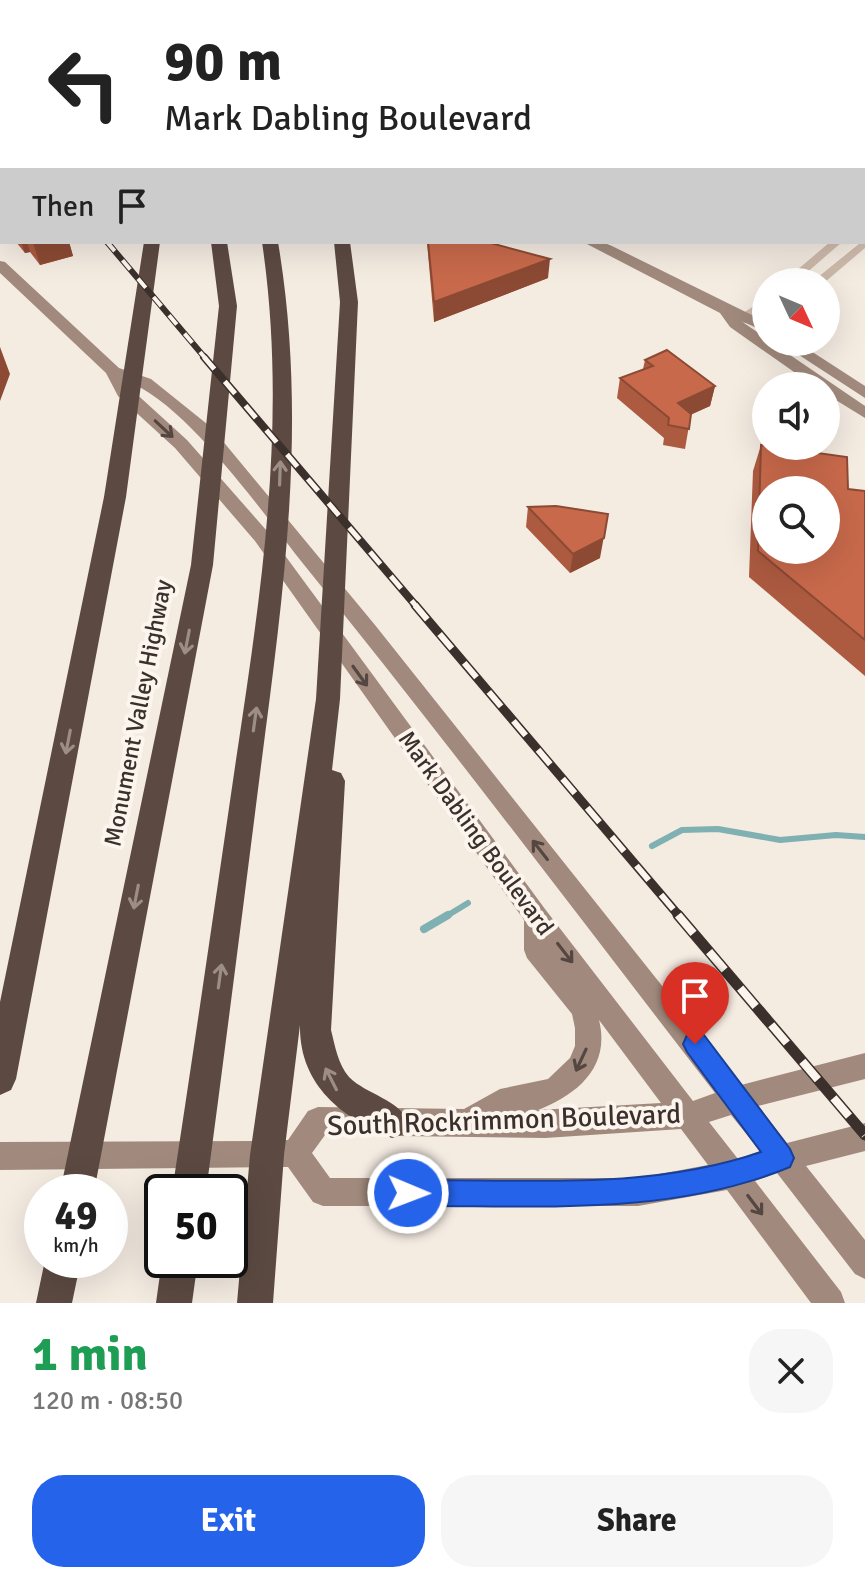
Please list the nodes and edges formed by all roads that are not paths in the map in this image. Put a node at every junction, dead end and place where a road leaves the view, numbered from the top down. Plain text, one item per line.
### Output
1 (152, 244) edge
2 (219, 244) edge
3 (270, 244) edge
4 (342, 244) edge
5 (595, 244) edge
6 (835, 244) edge
7 (863, 244) edge
8 (0, 265) edge
9 (806, 268) edge
10 (834, 268) edge
11 (752, 309) edge
12 (737, 317) junction
13 (752, 324) edge
14 (792, 356) edge
15 (808, 356) edge
16 (113, 371) junction
17 (810, 372) edge
18 (865, 393) edge
19 (840, 396) edge
20 (865, 413) edge
21 (328, 743) junction
22 (536, 917) junction
23 (865, 1066) edge
24 (0, 1079) edge
25 (737, 1099) junction
26 (690, 1115) junction
27 (392, 1122) junction
28 (467, 1123) junction
29 (865, 1137) edge
30 (281, 1154) junction
31 (0, 1156) edge
32 (781, 1158) junction
33 (81, 1174) edge
34 (192, 1174) edge
35 (732, 1175) junction
36 (865, 1264) edge
37 (255, 1303) edge
38 (830, 1303) edge

1 -> 24 highway
2 -> 33 highway, Monument Valley Highway
34 -> 3 highway
4 - 21 highway
5 - 12 street
6 - 9 street
7 - 10 street
8 - 16 street, Mark Dabling Boulevard
11 - 12 street
12 - 13 street
14 - 17 street
15 - 18 street
16 -> 22 street, Mark Dabling Boulevard
25 -> 16 street, Mark Dabling Boulevard
19 - 20 street
27 -> 21 highway
21 - 30 highway
22 -> 26 street, Mark Dabling Boulevard
22 -> 28 street
23 - 25 street, South Rockrimmon Boulevard
25 - 26 street, South Rockrimmon Boulevard
25 - 32 street, Mark Dabling Boulevard
26 - 28 street, South Rockrimmon Boulevard
26 - 35 street, Mark Dabling Boulevard
27 - 28 street, South Rockrimmon Boulevard
27 - 30 street, South Rockrimmon Boulevard
29 - 32 street, South Rockrimmon Boulevard
30 - 31 street
30 - 35 street, South Rockrimmon Boulevard
30 - 37 highway
32 - 35 street, South Rockrimmon Boulevard
32 - 36 street, Mark Dabling Boulevard
35 -> 38 street, Mark Dabling Boulevard

